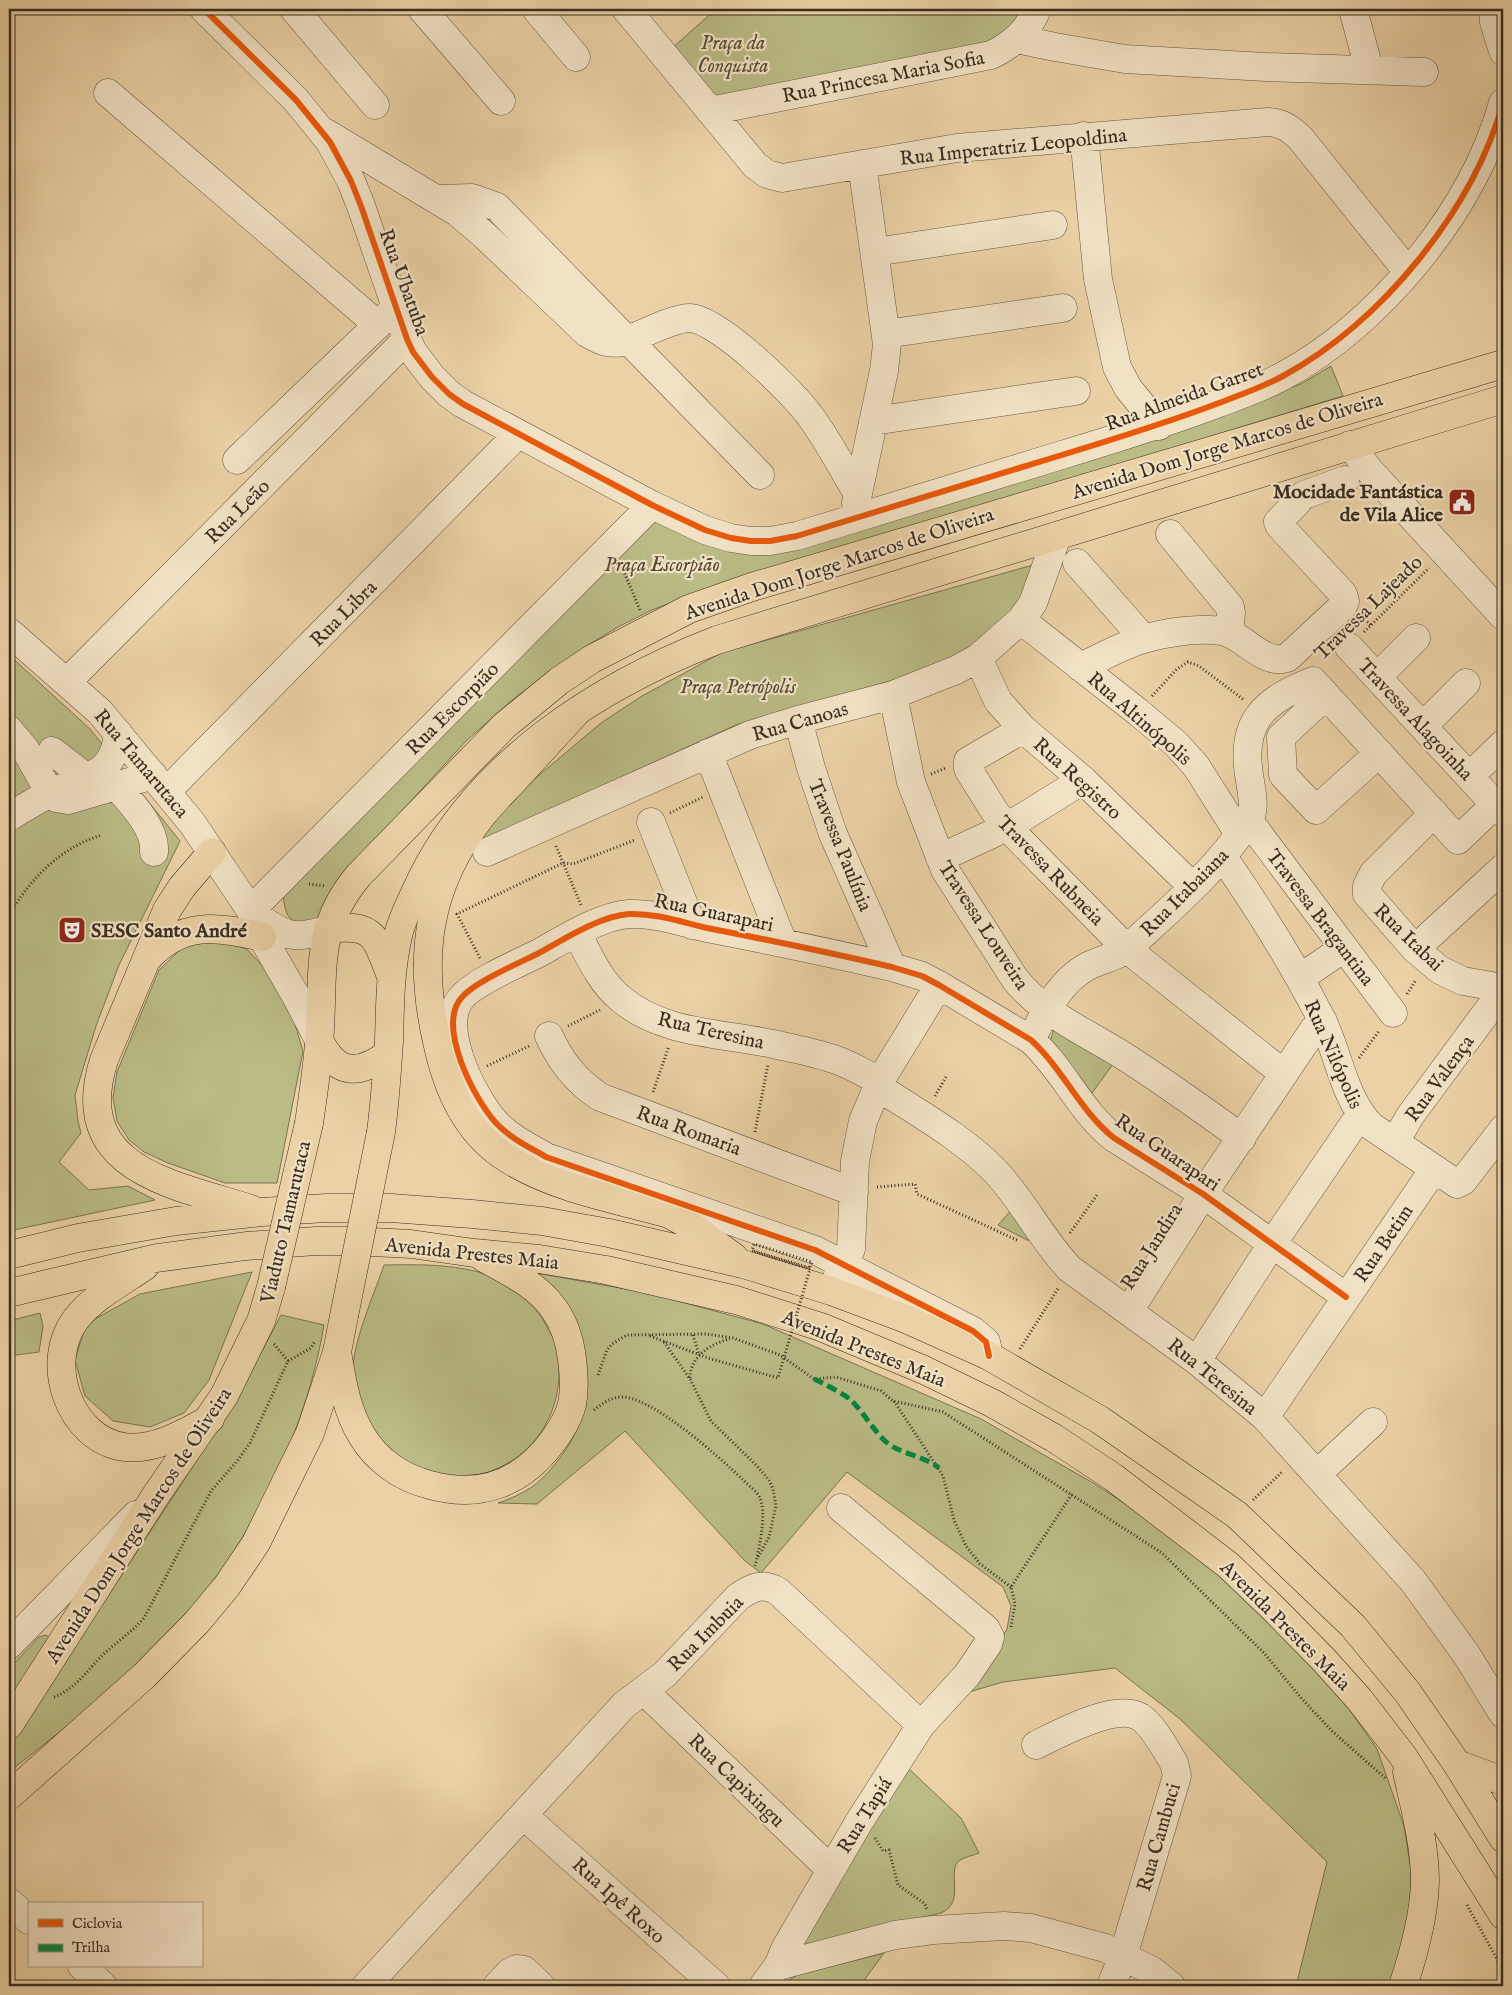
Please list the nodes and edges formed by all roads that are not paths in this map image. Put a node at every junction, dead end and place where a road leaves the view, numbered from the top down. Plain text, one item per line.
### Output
1 (204, 9) edge
2 (294, 9) edge
3 (422, 9) edge
4 (536, 9) edge
5 (626, 9) edge
6 (1037, 9) edge
7 (1353, 9) edge
8 (1492, 9) edge
9 (1016, 38) junction
10 (1503, 51) edge
11 (576, 57) dead end
12 (1369, 69) junction
13 (1424, 72) dead end
14 (108, 93) dead end
15 (501, 101) dead end
16 (1503, 103) edge
17 (375, 105) dead end
18 (710, 111) junction
19 (321, 130) junction
20 (1084, 136) junction
21 (862, 164) junction
22 (1053, 225) dead end
23 (875, 252) junction
24 (1408, 272) junction
25 (1063, 308) dead end
26 (386, 316) junction
27 (886, 334) junction
28 (625, 337) junction
29 (407, 339) junction
30 (1503, 364) edge
31 (1076, 391) dead end
32 (1503, 399) edge
33 (873, 421) junction
34 (1159, 426) junction
35 (518, 434) junction
36 (1350, 445) junction
37 (237, 460) dead end
38 (760, 475) dead end
39 (1345, 480) dead end
40 (652, 505) junction
41 (855, 507) junction
42 (1170, 534) dead end
43 (1057, 536) junction
44 (751, 541) joint
45 (1077, 563) dead end
46 (1503, 616) edge
47 (1021, 620) junction
48 (9, 632) edge
49 (1229, 633) junction
50 (1416, 638) dead end
51 (1144, 639) junction
52 (1348, 647) road end
53 (978, 658) junction
54 (1080, 667) junction
55 (1377, 677) junction
56 (68, 682) junction
57 (1466, 684) dead end
58 (893, 695) junction
59 (1326, 695) junction
60 (575, 714) junction
61 (798, 720) junction
62 (1423, 726) junction
63 (1023, 729) junction
64 (9, 730) edge
65 (118, 732) junction
66 (1503, 744) edge
67 (52, 751) dead end
68 (708, 753) junction
69 (1379, 753) junction
70 (1470, 776) junction
71 (102, 778) junction
72 (1083, 780) junction
73 (160, 783) junction
74 (50, 793) junction
75 (1501, 805) edge
76 (1434, 814) junction
77 (9, 817) edge
78 (652, 822) road end
79 (1007, 827) junction
80 (1244, 827) junction
81 (154, 852) dead end
82 (212, 852) junction
83 (487, 852) dead end
84 (1223, 857) junction
85 (940, 858) junction
86 (1503, 868) edge
87 (1193, 887) junction
88 (255, 920) junction
89 (692, 924) junction
90 (328, 929) junction
91 (584, 930) junction
92 (783, 943) junction
93 (1344, 948) junction
94 (1128, 949) junction
95 (1415, 949) junction
96 (144, 962) junction
97 (892, 967) junction
98 (391, 976) junction
99 (1300, 978) junction
100 (939, 985) junction
101 (1503, 989) edge
102 (1046, 1008) junction
103 (1393, 1013) dead end
104 (1322, 1021) junction
105 (549, 1036) dead end
106 (1031, 1040) junction
107 (320, 1042) junction
108 (388, 1054) junction
109 (1284, 1074) junction
110 (879, 1084) junction
111 (1360, 1115) junction
112 (309, 1123) joint
113 (1503, 1129) edge
114 (1242, 1138) junction
115 (1395, 1142) junction
116 (1434, 1169) junction
117 (854, 1190) junction
118 (1203, 1194) junction
119 (262, 1212) junction
120 (1272, 1244) junction
121 (474, 1253) junction
122 (9, 1255) edge
123 (749, 1257) junction
124 (157, 1258) junction
125 (843, 1265) junction
126 (831, 1290) junction
127 (9, 1293) edge
128 (1346, 1298) junction
129 (1129, 1311) junction
130 (261, 1321) joint
131 (341, 1332) junction
132 (1197, 1361) junction
133 (1000, 1362) junction
134 (1265, 1417) junction
135 (210, 1419) junction
136 (1373, 1422) dead end
137 (1308, 1465) junction
138 (156, 1494) junction
139 (842, 1508) dead end
140 (13, 1637) edge
141 (644, 1690) junction
142 (1503, 1714) edge
143 (9, 1725) edge
144 (921, 1725) junction
145 (1036, 1744) dead end
146 (1403, 1756) junction
147 (1457, 1764) junction
148 (1503, 1781) edge
149 (9, 1796) edge
150 (523, 1815) junction
151 (1503, 1838) edge
152 (830, 1869) junction
153 (9, 1902) edge
154 (1503, 1915) edge
155 (28, 1919) edge
156 (1123, 1956) junction
157 (84, 1968) edge
158 (771, 1976) edge
159 (103, 1986) edge
160 (366, 1986) edge
161 (497, 1986) edge
162 (541, 1986) edge
163 (716, 1986) edge
164 (1111, 1986) edge
165 (1171, 1986) edge
166 (1403, 1986) edge

1 - 19 street, Rua Ubatuba
2 - 17 street
3 - 15 street
4 - 11 street
5 - 18 street, Rua Imperatriz Leopoldina
6 - 9 street, Rua Princesa Maria Sofia
7 - 12 street
8 - 10 street
9 - 12 street
9 - 18 street, Rua Princesa Maria Sofia
12 - 13 street
14 - 26 street
16 - 24 street, Rua Almeida Garret
18 - 21 street, Rua Imperatriz Leopoldina
19 - 26 street, Rua Ubatuba
19 - 28 street
20 - 21 street, Rua Imperatriz Leopoldina
20 - 24 street, Rua Imperatriz Leopoldina
20 - 34 street
21 - 23 street
22 - 23 street
23 - 27 street
24 - 34 street, Rua Almeida Garret
25 - 27 street
26 - 29 street, Rua Ubatuba
26 - 37 street
27 - 33 street
28 - 38 street
28 - 41 street
29 - 35 street, Rua Ubatuba
29 - 56 street, Rua Leão
30 - 90 main road, Avenida Dom Jorge Marcos de Oliveira
31 - 33 street
32 - 36 main road, Avenida Dom Jorge Marcos de Oliveira
33 - 41 street
34 - 41 street, Rua Almeida Garret
35 - 40 street, Rua Ubatuba
35 - 73 street, Rua Libra
36 - 43 main road, Avenida Dom Jorge Marcos de Oliveira
36 - 46 street
39 - 49 street
40 - 44 street, Rua Ubatuba
40 - 88 street, Rua Escorpião
41 - 44 street, Rua Almeida Garret
42 - 49 street
43 - 47 street, Rua Canoas
43 - 60 main road, Avenida Dom Jorge Marcos de Oliveira
45 - 51 street
47 - 53 street, Rua Canoas
47 - 54 street, Rua Altinópolis
48 - 56 street, Rua Tamarutaca
49 - 51 street
50 - 55 street
51 - 54 street
52 - 55 street, Travessa Alagoinha
53 - 58 street, Rua Canoas
53 - 63 street, Rua Registro
54 - 80 street, Rua Altinópolis
55 - 62 street, Travessa Alagoinha
56 - 65 street, Rua Tamarutaca
57 - 62 street
58 - 61 street, Rua Canoas
58 - 85 street, Travessa Louveira
59 - 69 street, Rua Itabaiana
59 - 69 street
59 - 80 street, Rua Itabaiana
60 - 98 main road, Avenida Dom Jorge Marcos de Oliveira
60 - 123 main road
61 - 68 street, Rua Canoas
61 - 97 street, Travessa Paulínia
62 - 70 street, Travessa Alagoinha
63 - 72 street, Rua Registro
63 - 79 street, Travessa Rubneia
64 - 74 street
65 - 71 street
65 - 73 street, Rua Tamarutaca
66 - 70 street
67 - 71 street
68 - 83 street, Rua Canoas
68 - 92 street
69 - 76 street, Rua Itabaiana
70 - 75 street, Travessa Alagoinha
71 - 73 street
71 - 74 street
71 - 81 street
72 - 79 street
72 - 87 street, Rua Registro
73 - 82 street, Rua Tamarutaca
74 - 77 street
75 - 76 street, Rua Itabaiana
76 - 95 street, Rua Itabai
78 - 89 street
79 - 85 street
79 - 94 street, Travessa Rubneia
80 - 84 street, Rua Itabaiana
80 - 93 street, Travessa Bragantina
82 - 88 street, Rua Tamarutaca
82 - 96 main road
84 - 87 street, Rua Itabaiana
84 - 99 street, Rua Nilópolis
85 - 102 street, Travessa Louveira
86 - 95 street
87 - 94 street, Rua Itabaiana
88 - 90 street, Rua Tamarutaca
88 - 96 main road
88 - 107 street, Rua Tamarutaca
89 - 91 street, Rua Guarapari
89 - 92 street, Rua Guarapari
90 - 98 main road
90 - 107 main road, Avenida Dom Jorge Marcos de Oliveira
91 - 110 street, Rua Teresina
91 - 125 street, Rua Guarapari
92 - 97 street, Rua Guarapari
93 - 99 street
93 - 103 street, Travessa Bragantina
94 - 102 street, Rua Itabaiana
94 - 109 street, Travessa Rubneia
95 - 101 street, Rua Itabai
96 - 119 main road
97 - 100 street, Rua Guarapari
98 - 108 main road, Avenida Dom Jorge Marcos de Oliveira
99 - 104 street, Rua Nilópolis
100 - 106 street, Rua Guarapari
100 - 110 street
101 - 115 street, Rua Valença
102 - 106 street, Rua Itabaiana
102 - 114 street, Travessa Louveira
104 - 109 street, Rua Jandira
104 - 111 street, Rua Nilópolis
105 - 117 street, Rua Romaria
106 - 118 street, Rua Guarapari
107 - 108 main road
107 - 112 main road, Avenida Dom Jorge Marcos de Oliveira
108 - 131 main road, Avenida Dom Jorge Marcos de Oliveira, bridge
109 - 114 street, Rua Jandira
110 - 117 street
110 - 129 street, Rua Teresina
111 - 115 street, Rua Nilópolis
111 - 120 street
112 - 130 main road, Viaduto Tamarutaca, bridge
113 - 116 street, Rua Nilópolis
114 - 118 street, Rua Jandira
115 - 116 street, Rua Nilópolis
116 - 128 street, Rua Betim
117 - 125 street
118 - 120 street, Rua Guarapari
118 - 129 street, Rua Jandira
119 - 122 main road, Avenida Prestes Maia
119 - 123 main road, Avenida Prestes Maia
120 - 128 street, Rua Guarapari
120 - 132 street
121 - 124 main road, Avenida Prestes Maia
121 - 131 main road
121 - 146 main road, Avenida Prestes Maia
123 - 126 main road, Avenida Prestes Maia
124 - 127 main road, Avenida Prestes Maia
124 - 135 main road
125 - 126 street
125 - 133 street, Rua Guarapari
126 - 133 main road, Avenida Prestes Maia
128 - 134 street, Rua Betim
129 - 132 street, Rua Teresina
130 - 135 main road, Avenida Dom Jorge Marcos de Oliveira
131 - 149 main road
132 - 134 street, Rua Teresina
133 - 147 main road, Avenida Prestes Maia
134 - 137 street, Rua Teresina
135 - 138 main road, Avenida Dom Jorge Marcos de Oliveira
136 - 137 street
137 - 142 street, Rua Teresina
138 - 140 street
138 - 143 main road, Avenida Dom Jorge Marcos de Oliveira
139 - 144 street, Rua Tapiá
141 - 144 street, Rua Imbuia
141 - 150 street, Rua Imbuia
141 - 152 street, Rua Capixingu
144 - 152 street, Rua Tapiá
145 - 156 street, Rua Cambuci
146 - 154 main road, Avenida Prestes Maia
146 - 166 main road
147 - 148 main road
147 - 151 main road, Avenida Prestes Maia
150 - 160 street, Rua Imbuia
150 - 163 street, Rua Ipê Roxo
152 - 158 street, Rua Tapiá
153 - 155 street
156 - 158 street
156 - 164 street, Rua Cambuci
156 - 165 street
157 - 159 street
161 - 162 street

